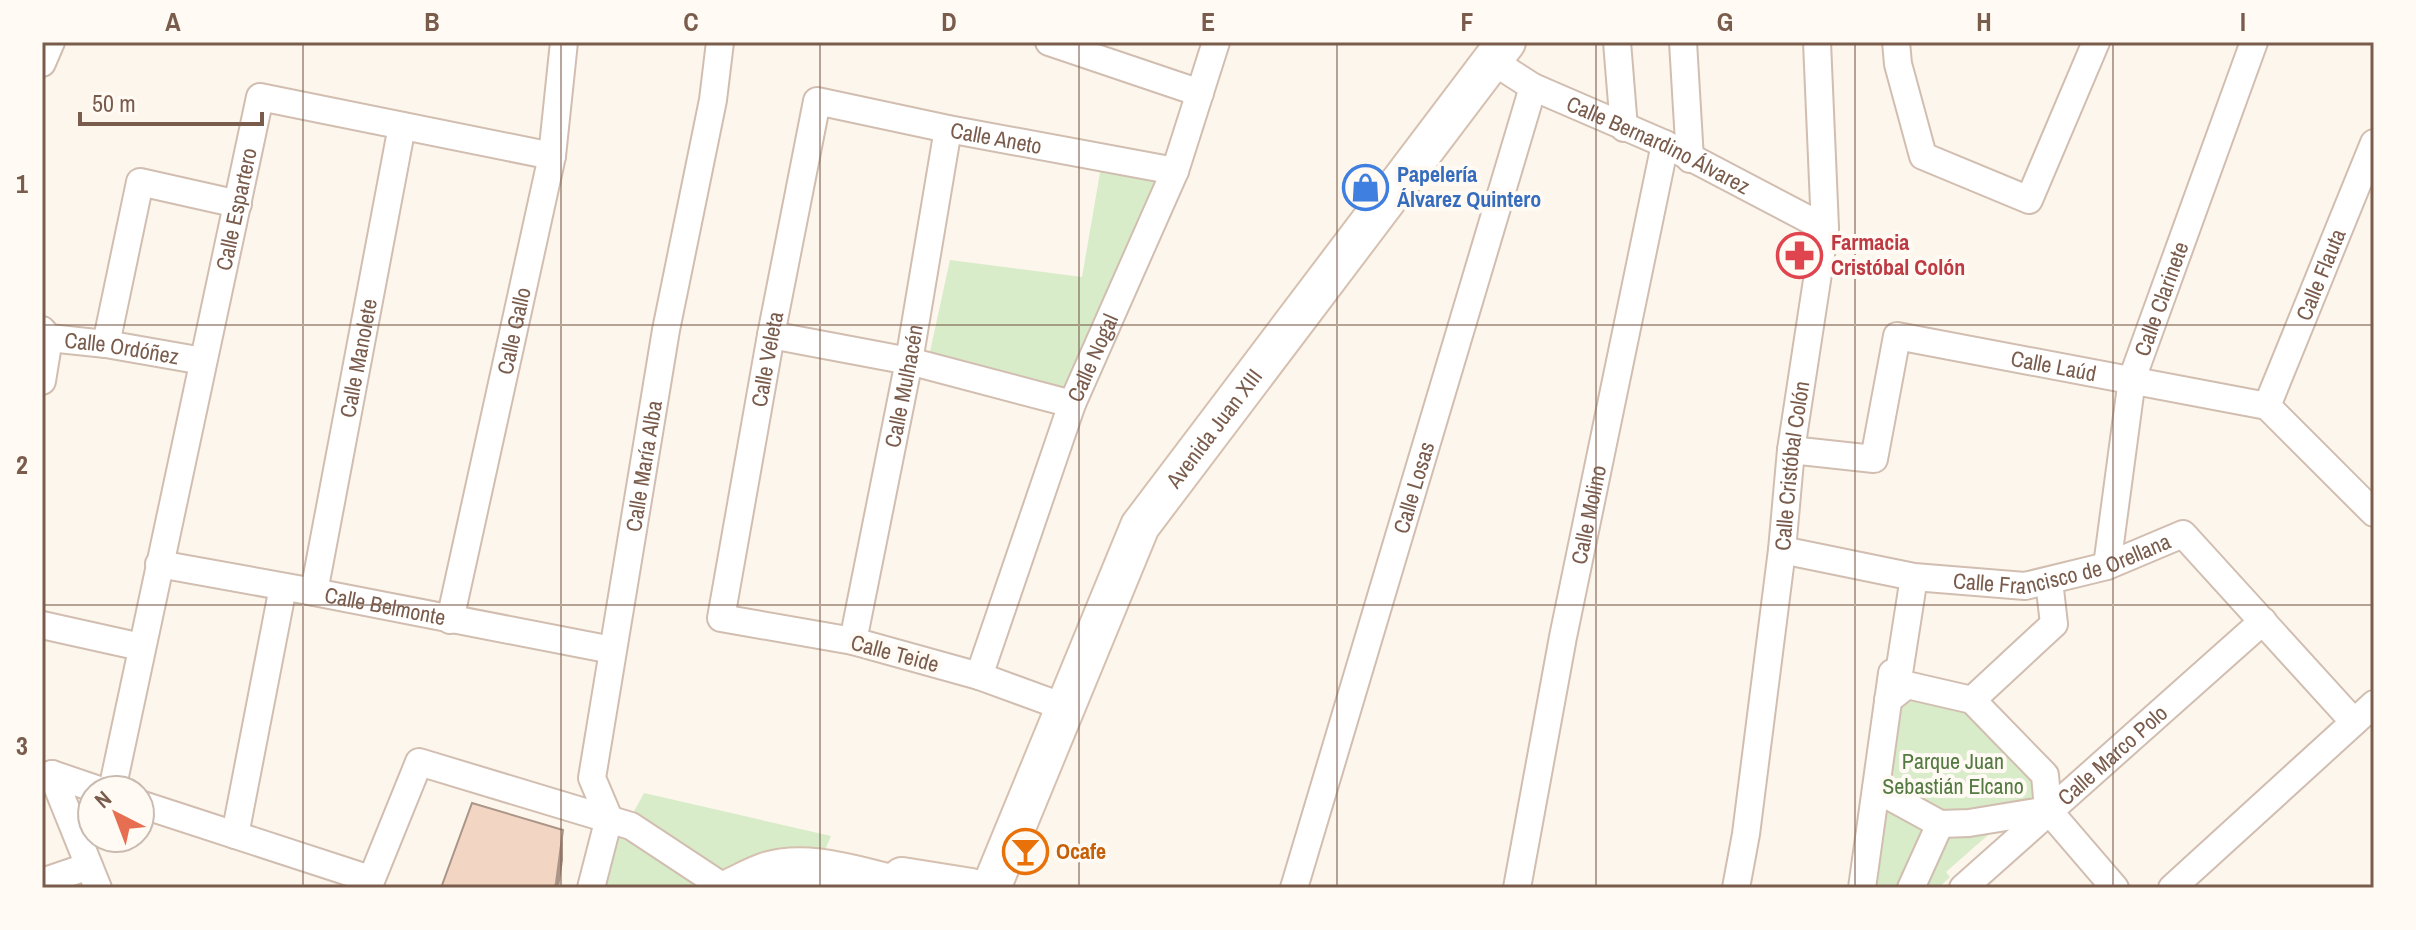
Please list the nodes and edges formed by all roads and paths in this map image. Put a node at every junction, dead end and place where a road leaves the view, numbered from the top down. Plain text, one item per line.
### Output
1 (51, 42) edge
2 (564, 42) edge
3 (720, 42) edge
4 (1049, 42) edge
5 (1216, 42) edge
6 (1617, 42) edge
7 (1683, 42) edge
8 (1817, 42) edge
9 (1896, 42) edge
10 (2096, 42) edge
11 (2254, 42) edge
12 (1499, 51) edge
13 (42, 63) edge
14 (1533, 87) junction
15 (1200, 93) junction
16 (817, 101) joint
17 (402, 126) junction
18 (1624, 128) junction
19 (948, 129) junction
20 (2374, 143) edge
21 (1665, 144) junction
22 (552, 156) junction
23 (1690, 159) junction
24 (1175, 171) junction
25 (238, 204) junction
26 (1825, 228) junction
27 (46, 334) edge
28 (771, 335) junction
29 (106, 344) junction
30 (203, 361) junction
31 (909, 361) junction
32 (2132, 379) junction
33 (42, 381) edge
34 (1072, 404) junction
35 (2267, 406) junction
36 (1791, 450) junction
37 (2374, 513) edge
38 (1782, 550) junction
39 (159, 564) junction
40 (2107, 566) junction
41 (1914, 577) junction
42 (2049, 581) junction
43 (283, 587) junction
44 (314, 592) junction
45 (721, 618) joint
46 (450, 620) junction
47 (2263, 621) junction
48 (42, 625) edge
49 (853, 641) junction
50 (141, 647) junction
51 (612, 650) junction
52 (979, 676) junction
53 (1888, 700) junction
54 (1972, 700) junction
55 (2374, 704) edge
56 (1064, 707) junction
57 (2354, 722) junction
58 (115, 774) edge
59 (47, 775) edge
60 (76, 783) edge
61 (1876, 789) junction
62 (156, 809) edge
63 (2048, 810) junction
64 (609, 818) junction
65 (1940, 824) junction
66 (235, 835) junction
67 (93, 877) edge
68 (986, 881) edge
69 (42, 882) edge
70 (369, 884) edge
71 (890, 886) edge
72 (591, 888) edge
73 (728, 888) edge
74 (1294, 888) edge
75 (1517, 888) edge
76 (1736, 888) edge
77 (1862, 888) edge
78 (1911, 888) edge
79 (1963, 888) edge
80 (2115, 888) edge
81 (2172, 888) edge

1 - 13 street
2 - 22 street, Calle Gallo
3 - 51 street, Calle María Alba
4 - 15 street
5 - 15 street, Calle Nogal
6 - 18 street
7 - 23 street
8 - 26 street, Calle Cristóbal Colón
9 - 10 street
11 - 32 street, Calle Clarinete
12 - 14 street, Calle Bernardino Álvarez
12 - 56 street, Avenida Juan XIII
14 - 18 street, Calle Bernardino Álvarez
14 - 74 street, Calle Losas
15 - 24 street, Calle Nogal
16 - 19 street, Calle Aneto
16 - 28 street, Calle Veleta
17 - 22 street, Calle Espartero
17 - 25 street, Calle Espartero
17 - 44 street, Calle Manolete
18 - 21 street, Calle Bernardino Álvarez
19 - 24 street, Calle Aneto
19 - 31 street, Calle Mulhacén
20 - 35 street, Calle Flauta
21 - 23 street, Calle Bernardino Álvarez
21 - 75 street, Calle Molino
22 - 46 street, Calle Gallo
23 - 26 street, Calle Bernardino Álvarez
24 - 34 street, Calle Nogal
25 - 29 street
25 - 30 street, Calle Espartero
26 - 36 street, Calle Cristóbal Colón
27 - 29 street, Calle Ordóñez
27 - 33 street
28 - 31 street
28 - 45 street, Calle Veleta
29 - 30 street, Calle Ordóñez
30 - 39 street, Calle Espartero
31 - 34 street
31 - 49 street, Calle Mulhacén
32 - 35 street, Calle Laúd
32 - 36 street, Calle Laúd
32 - 40 street, Calle Clarinete
34 - 52 street, Calle Nogal
35 - 37 street
36 - 38 street, Calle Cristóbal Colón
38 - 41 street, Calle Francisco de Orellana
38 - 76 street, Calle Cristóbal Colón
39 - 43 street, Calle Belmonte
39 - 50 street, Calle Espartero
40 - 42 street, Calle Francisco de Orellana
40 - 47 street, Calle Francisco de Orellana
41 - 42 street, Calle Francisco de Orellana
41 - 53 street
42 - 54 street
43 - 44 street, Calle Belmonte
43 - 66 street
44 - 46 street, Calle Belmonte
45 - 49 street, Calle Teide
46 - 51 street, Calle Belmonte
47 - 57 street, Calle Francisco de Orellana
47 - 63 street, Calle Marco Polo
48 - 50 street
49 - 52 street, Calle Teide
50 - 58 street, Calle Espartero
51 - 64 street, Calle María Alba
52 - 56 street, Calle Teide
53 - 54 street
53 - 61 street
54 - 63 street
55 - 57 street
56 - 68 street, Avenida Juan XIII
57 - 81 street
59 - 60 street
59 - 67 street
61 - 65 street
61 - 77 street
62 - 66 street
63 - 65 street
63 - 79 street, Calle Marco Polo
63 - 80 street
64 - 70 street
64 - 72 street
64 - 73 street
65 - 78 street
66 - 70 street
67 - 69 street
68 - 71 street
71 - 73 street

